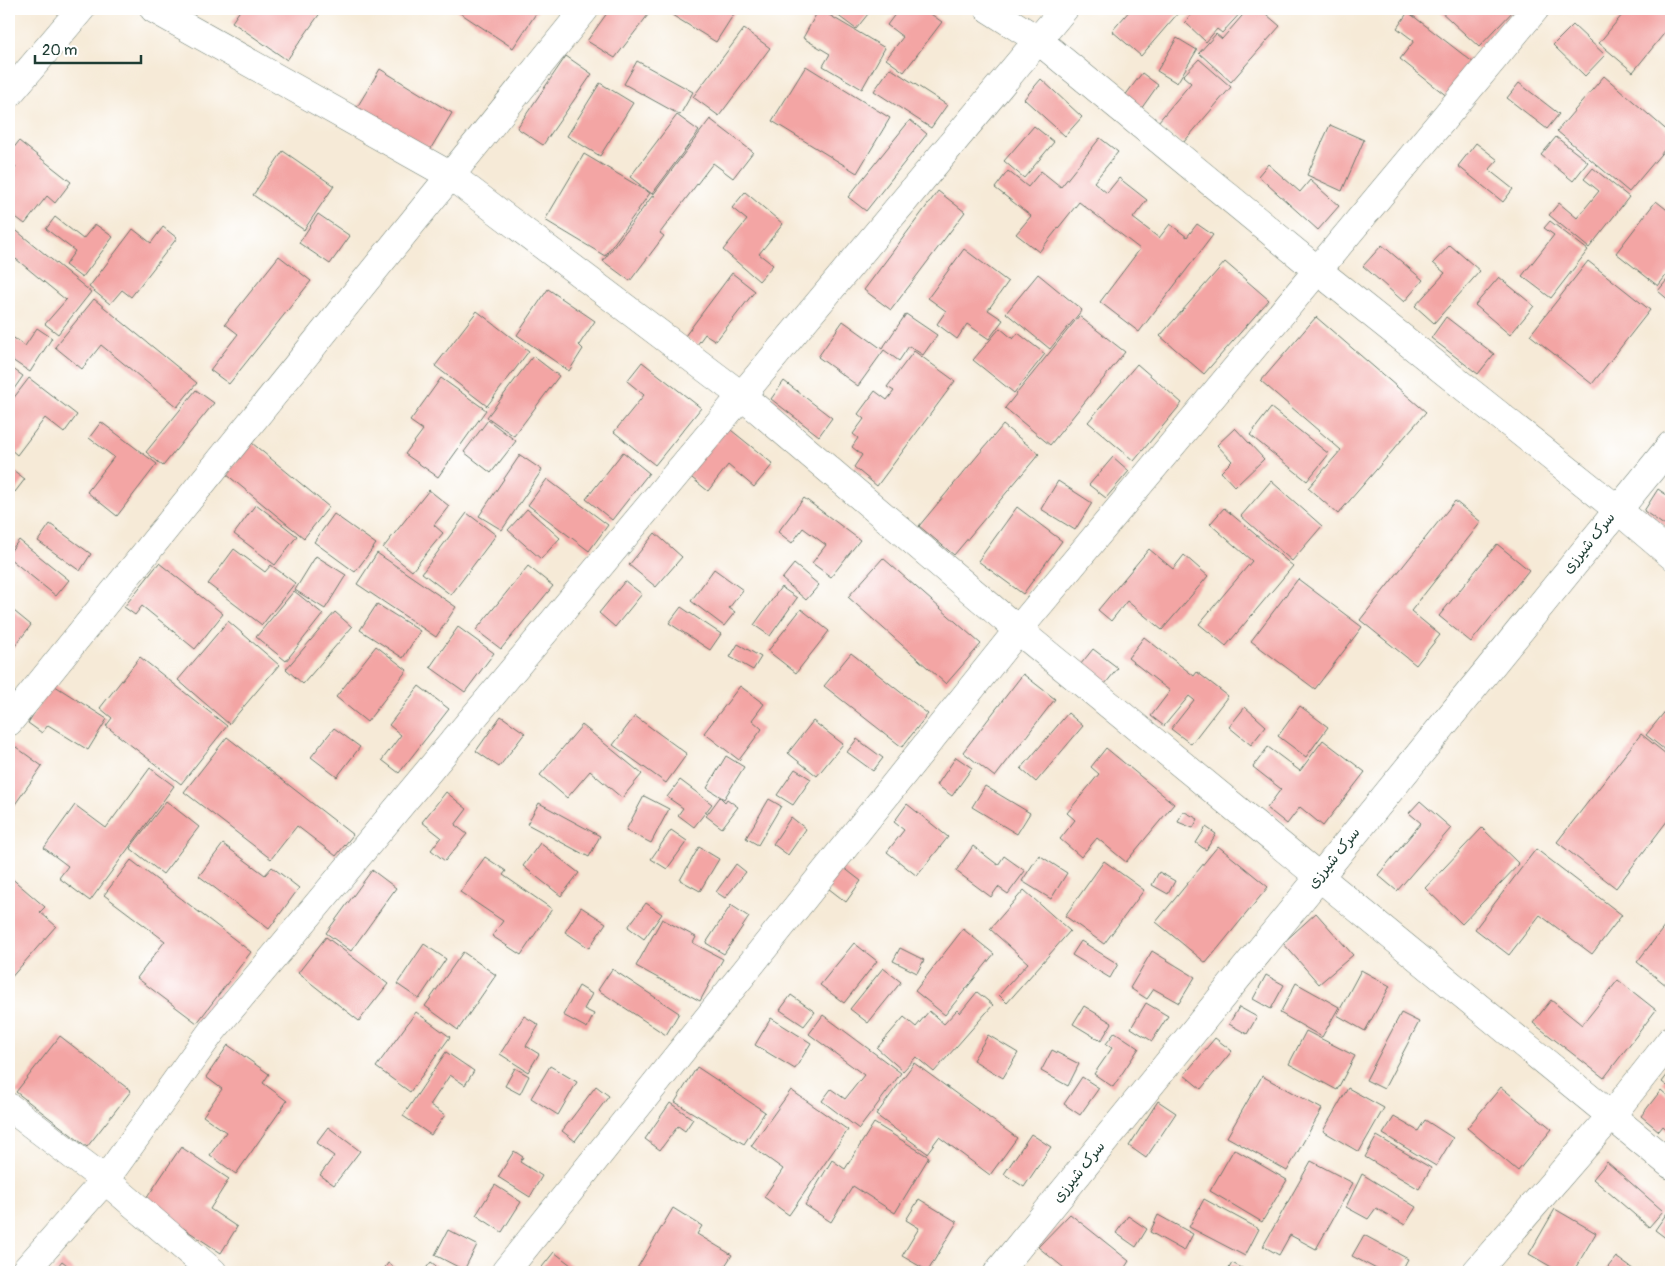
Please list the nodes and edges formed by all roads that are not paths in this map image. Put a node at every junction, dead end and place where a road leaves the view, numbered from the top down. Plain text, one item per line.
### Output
1 (81, 9) edge
2 (154, 9) edge
3 (585, 9) edge
4 (989, 9) edge
5 (1064, 9) edge
6 (1534, 9) edge
7 (1038, 40) junction
8 (9, 94) edge
9 (451, 176) junction
10 (1316, 269) junction
11 (742, 396) junction
12 (1671, 444) edge
13 (1617, 509) junction
14 (1671, 555) edge
15 (1018, 630) junction
16 (9, 722) edge
17 (1320, 875) junction
18 (1671, 1040) edge
19 (9, 1107) edge
20 (1611, 1116) junction
21 (1671, 1165) edge
22 (105, 1180) junction
23 (24, 1272) edge
24 (213, 1272) edge
25 (505, 1272) edge
26 (998, 1272) edge
27 (1476, 1272) edge

1 - 8 street
2 - 9 street
3 - 9 street
4 - 7 street
5 - 7 street
6 - 10 street
7 - 10 street
7 - 11 street
9 - 11 street
9 - 16 street
10 - 13 street
10 - 15 street
11 - 15 street
11 - 22 street
12 - 13 street, سرک شیرزی
13 - 14 street
13 - 17 street, سرک شیرزی
15 - 17 street
15 - 25 street
17 - 20 street
17 - 26 street, سرک شیرزی
18 - 20 street
19 - 22 street
20 - 21 street
20 - 27 street
22 - 23 street
22 - 24 street

